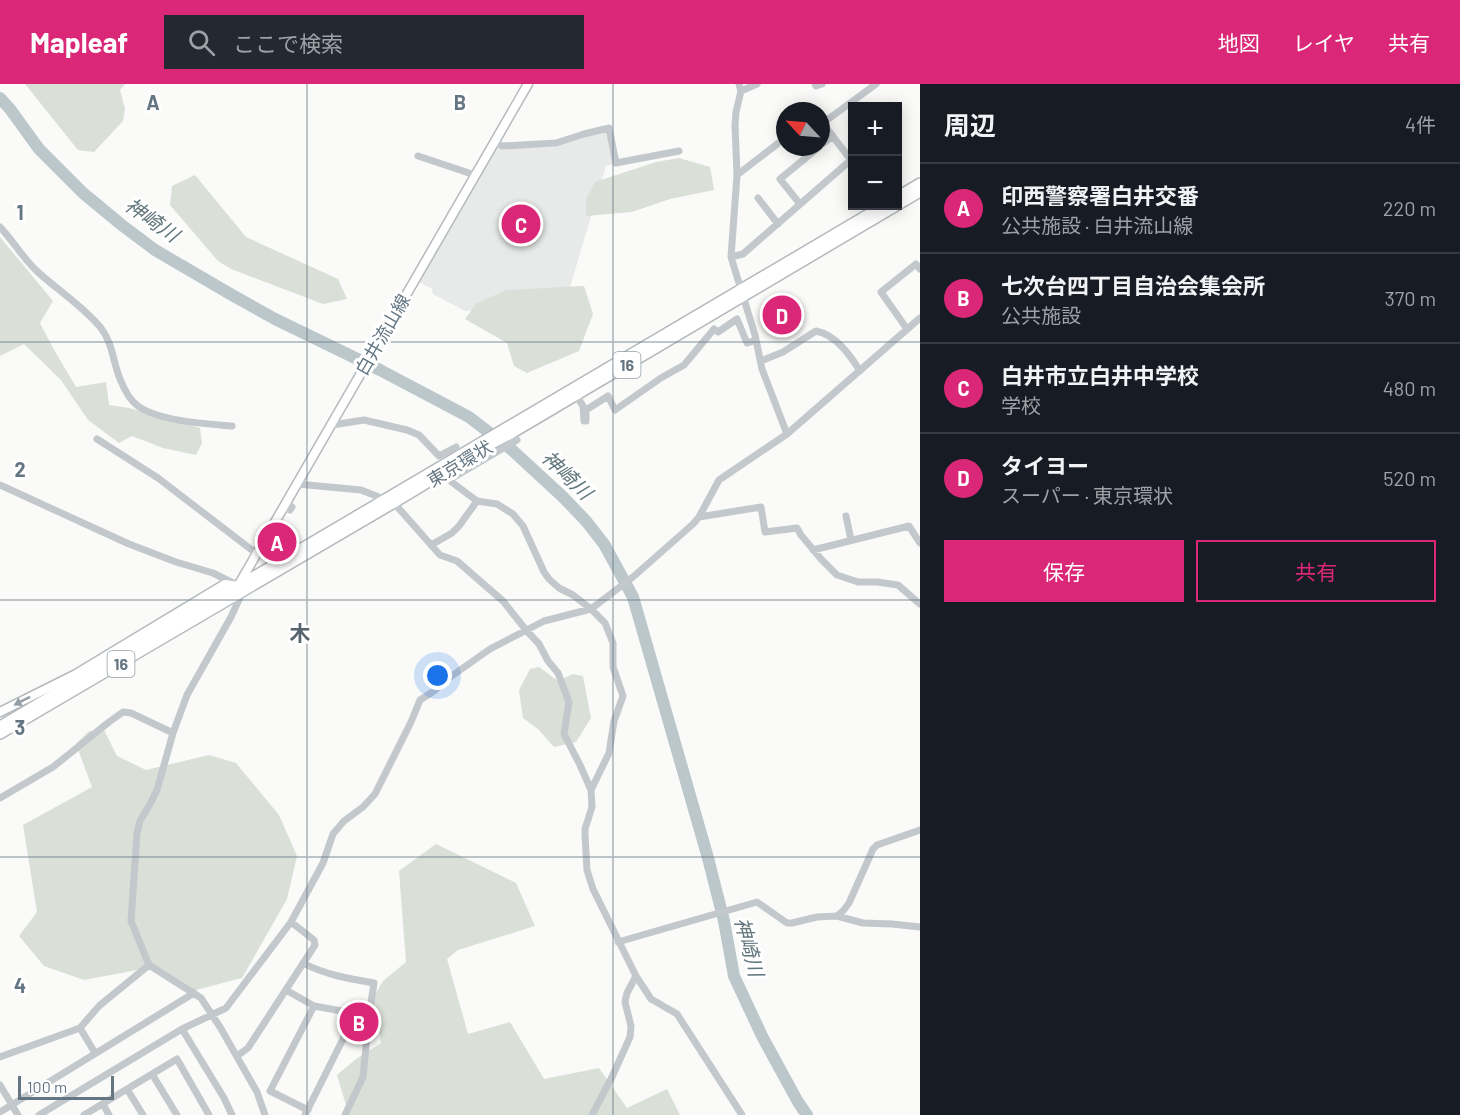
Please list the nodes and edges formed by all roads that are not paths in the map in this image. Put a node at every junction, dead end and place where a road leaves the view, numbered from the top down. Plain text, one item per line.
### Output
1 (528, 84) edge
2 (757, 84) edge
3 (815, 84) edge
4 (822, 84) edge
5 (876, 84) edge
6 (740, 88) edge
7 (830, 116) edge
8 (830, 132) edge
9 (833, 136) junction
10 (830, 138) edge
11 (495, 142) junction
12 (776, 145) edge
13 (679, 151) dead end
14 (418, 156) dead end
15 (808, 156) edge
16 (850, 156) edge
17 (848, 162) edge
18 (475, 175) junction
19 (737, 176) junction
20 (920, 183) edge
21 (920, 192) edge
22 (902, 193) edge
23 (758, 198) dead end
24 (800, 204) junction
25 (876, 210) edge
26 (777, 224) junction
27 (0, 227) edge
28 (731, 257) junction
29 (920, 269) edge
30 (742, 293) junction
31 (920, 318) edge
32 (907, 329) junction
33 (756, 340) junction
34 (761, 361) junction
35 (860, 371) junction
36 (576, 395) junction
37 (332, 425) junction
38 (232, 426) dead end
39 (511, 434) junction
40 (787, 434) junction
41 (97, 439) dead end
42 (487, 442) junction
43 (456, 447) dead end
44 (297, 484) junction
45 (0, 485) edge
46 (384, 499) junction
47 (477, 501) junction
48 (394, 503) junction
49 (846, 516) dead end
50 (699, 517) junction
51 (851, 540) junction
52 (920, 543) edge
53 (431, 545) junction
54 (813, 550) junction
55 (257, 554) junction
56 (240, 590) junction
57 (920, 604) edge
58 (591, 609) junction
59 (526, 630) junction
60 (0, 712) edge
61 (0, 726) edge
62 (173, 733) junction
63 (0, 734) edge
64 (591, 790) junction
65 (0, 798) edge
66 (920, 830) edge
67 (837, 916) junction
68 (291, 922) junction
69 (920, 927) edge
70 (618, 942) junction
71 (303, 963) junction
72 (149, 964) junction
73 (636, 976) junction
74 (286, 990) junction
75 (194, 993) junction
76 (314, 1006) junction
77 (349, 1012) junction
78 (212, 1014) junction
79 (369, 1016) junction
80 (80, 1028) junction
81 (182, 1029) junction
82 (95, 1053) junction
83 (237, 1056) junction
84 (0, 1057) edge
85 (152, 1074) junction
86 (0, 1085) edge
87 (127, 1089) junction
88 (12, 1104) junction
89 (103, 1104) junction
90 (0, 1112) edge
91 (306, 1112) edge
92 (18, 1115) edge
93 (39, 1115) edge
94 (84, 1115) edge
95 (109, 1115) edge
96 (143, 1115) edge
97 (177, 1115) edge
98 (209, 1115) edge
99 (232, 1115) edge
100 (265, 1115) edge
101 (345, 1115) edge
102 (592, 1115) edge
103 (742, 1115) edge

1 - 11 main road, 白井流山線
2 - 6 street
3 - 4 street
5 - 7 street
6 - 19 street
8 - 9 street
9 - 10 street
9 - 16 street
11 - 13 street
11 - 18 main road, 白井流山線
12 - 19 street
14 - 18 street
15 - 24 street
17 - 24 street
18 - 37 main road, 白井流山線
19 - 28 street
20 - 22 highway
21 - 30 highway, 東京環状 / 16
23 - 26 street
24 - 26 street
25 - 30 highway, 東京環状 / 16
26 - 28 street
27 - 38 street
28 - 30 street
29 - 32 street
30 - 33 street
30 - 36 highway, 東京環状 / 16
30 - 39 highway, 東京環状 / 16
31 - 32 street
32 - 35 street
33 - 34 street
33 - 36 street
34 - 35 street
34 - 40 street
35 - 40 street
36 - 39 highway, 東京環状 / 16
37 - 43 street
37 - 44 main road, 白井流山線
39 - 42 highway, 東京環状 / 16
39 - 47 street
40 - 50 street
41 - 55 street
42 - 46 highway, 東京環状 / 16
42 - 48 highway, 東京環状 / 16
44 - 46 street
44 - 55 main road, 白井流山線
45 - 56 street
46 - 48 street
46 - 56 highway, 東京環状 / 16
47 - 53 street
47 - 58 street
48 - 53 street
48 - 56 highway, 東京環状 / 16
49 - 51 street
50 - 54 street
50 - 58 street
51 - 52 street
51 - 54 street
53 - 59 street
54 - 57 street
55 - 56 main road, 白井流山線
56 -> 60 main road
56 - 61 highway, 東京環状 / 16
56 - 62 street
56 - 63 highway, 東京環状 / 16
58 - 59 street
58 - 64 street
59 - 64 street
59 - 68 street
62 - 65 street
62 - 72 street
64 - 70 street
66 - 67 street
67 - 69 street
67 - 70 street
68 - 71 street
68 - 78 street
70 - 73 street
71 - 74 street
71 - 79 street
72 - 75 street
72 - 80 street
73 - 102 street
73 - 103 street
74 - 76 street
74 - 83 street
75 - 78 street
75 - 82 street
76 - 77 street
76 - 91 street
77 - 79 street
77 - 91 street
78 - 81 street
78 - 83 street
79 - 101 street
80 - 82 street
80 - 84 street
81 - 93 street
81 - 99 street
82 - 88 street
83 - 100 street
85 - 87 street
85 - 97 street
85 - 98 street
86 - 88 street
87 - 89 street
87 - 96 street
88 - 90 street
88 - 92 street
89 - 94 street
89 - 95 street

